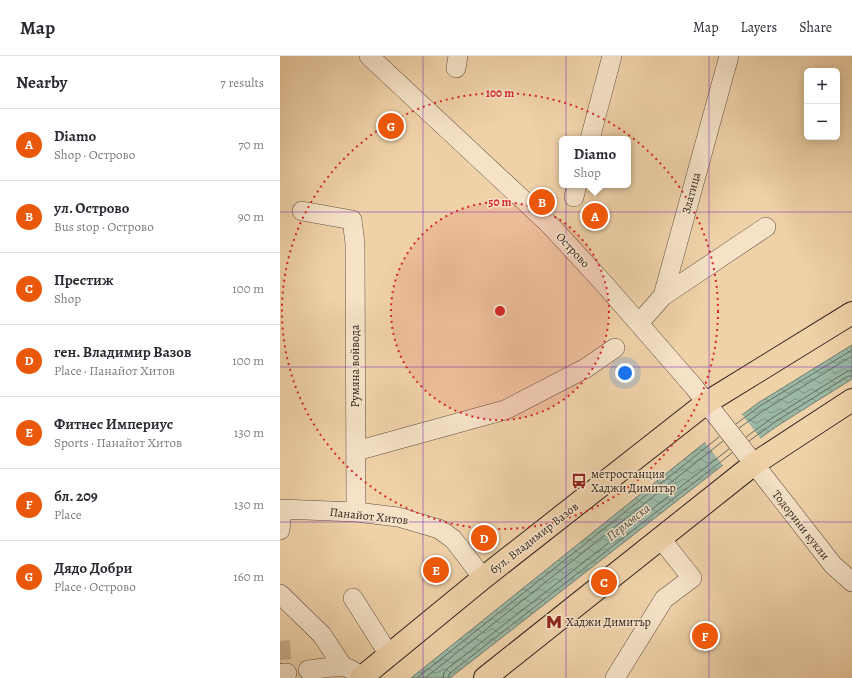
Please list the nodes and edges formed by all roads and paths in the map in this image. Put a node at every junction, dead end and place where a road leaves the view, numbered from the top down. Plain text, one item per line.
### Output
1 (369, 56) edge
2 (612, 56) edge
3 (729, 56) edge
4 (591, 136) edge
5 (302, 211) dead end
6 (766, 227) dead end
7 (663, 296) junction
8 (852, 313) edge
9 (639, 323) junction
10 (615, 348) dead end
11 (852, 400) edge
12 (706, 403) junction
13 (356, 450) junction
14 (750, 459) junction
15 (281, 510) edge
16 (356, 512) junction
17 (280, 530) edge
18 (661, 539) junction
19 (483, 578) junction
20 (852, 582) edge
21 (280, 594) edge
22 (353, 598) dead end
23 (389, 655) junction
24 (343, 667) junction
25 (308, 670) dead end
26 (360, 678) edge
27 (485, 678) edge
28 (615, 678) edge

1 - 9 street, Острово
2 - 4 street
3 - 7 street, Златица
5 - 13 street, Румяна войвода
6 - 7 street
7 - 9 street, Златица
8 - 12 main road, бул. Владимир Вазов
9 - 12 street, Острово
10 - 13 street
11 - 14 main road
12 - 14 street, Острово
12 - 19 main road, бул. Владимир Вазов
13 - 16 street, Румяна войвода
14 - 18 main road
14 - 20 street, Тодорини кукли
15 - 16 street, Панайот Хитов
15 - 17 street
16 - 19 street, Панайот Хитов
18 - 27 main road
18 - 28 street
19 - 23 main road, бул. Владимир Вазов
21 - 24 street
22 - 23 street
23 - 26 main road, бул. Владимир Вазов
24 - 25 street
24 - 26 street

